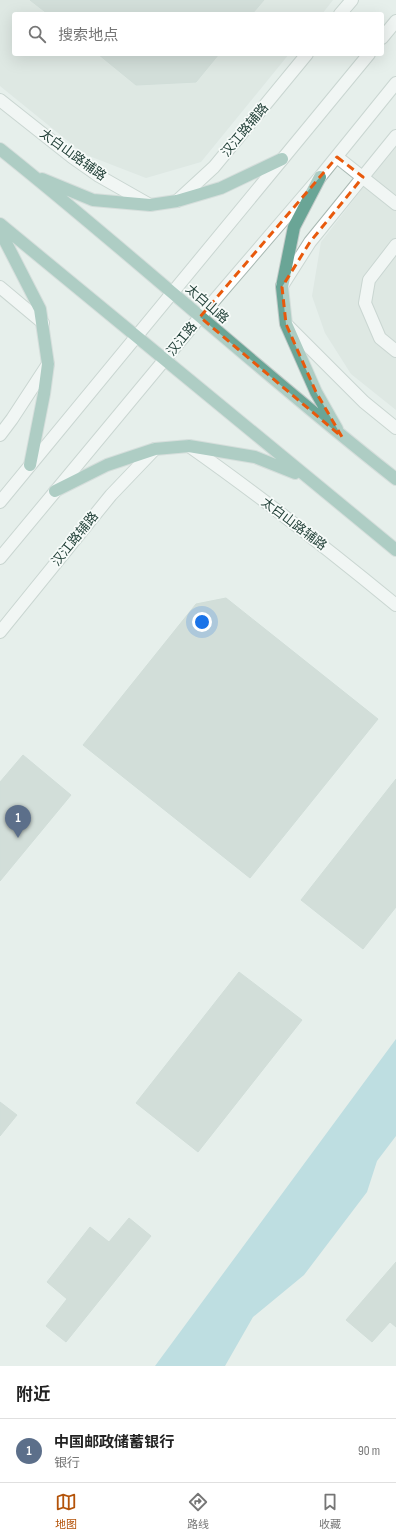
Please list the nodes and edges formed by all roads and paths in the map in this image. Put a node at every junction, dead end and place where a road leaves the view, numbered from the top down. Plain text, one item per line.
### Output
1 (352, 0) edge
2 (342, 12) edge
3 (396, 21) edge
4 (384, 36) edge
5 (305, 56) edge
6 (367, 56) edge
7 (396, 83) edge
8 (0, 100) edge
9 (396, 136) edge
10 (0, 149) edge
11 (337, 157) junction
12 (282, 159) junction
13 (32, 175) junction
14 (320, 177) junction
15 (363, 177) junction
16 (177, 201) junction
17 (396, 204) edge
18 (150, 205) junction
19 (0, 224) edge
20 (0, 231) edge
21 (396, 245) edge
22 (0, 287) edge
23 (282, 287) junction
24 (172, 293) junction
25 (200, 317) junction
26 (43, 323) junction
27 (286, 324) junction
28 (137, 337) junction
29 (396, 351) edge
30 (164, 360) junction
31 (48, 364) junction
32 (396, 428) edge
33 (0, 435) edge
34 (342, 437) junction
35 (189, 446) junction
36 (155, 449) junction
37 (30, 465) junction
38 (307, 478) junction
39 (396, 479) edge
40 (55, 491) junction
41 (0, 502) edge
42 (396, 550) edge
43 (0, 558) edge
44 (396, 605) edge
45 (0, 632) edge

1 - 2 street
3 - 4 street
5 - 16 street, 汉江路辅路
6 - 12 street
7 - 11 street, 汉江路
8 - 18 street, 太白山路辅路
9 - 15 street
10 - 13 main road, 太白山路
11 - 14 street, 汉江路
11 - 15 street
12 - 16 main road
12 - 24 street
13 - 18 main road
13 - 24 main road, 太白山路
14 - 23 main road
14 - 25 street, 汉江路
15 - 17 street
15 - 23 street
16 - 18 main road
19 - 28 main road
20 - 26 main road
21 - 29 street
22 - 26 street
23 - 27 main road
24 - 25 main road, 太白山路
24 - 28 street
25 - 30 street, 汉江路
25 - 34 main road, 太白山路
26 - 31 main road
27 - 32 street
27 - 34 main road
28 - 30 main road
28 - 37 street
30 - 38 main road
30 - 40 street, 汉江路
31 - 33 street
31 - 37 main road
34 - 39 main road, 太白山路
35 - 36 main road
35 - 38 main road
35 - 44 street, 太白山路辅路
36 - 40 main road
36 - 45 street, 汉江路辅路
37 - 41 street
38 - 42 main road
40 - 43 street, 汉江路

